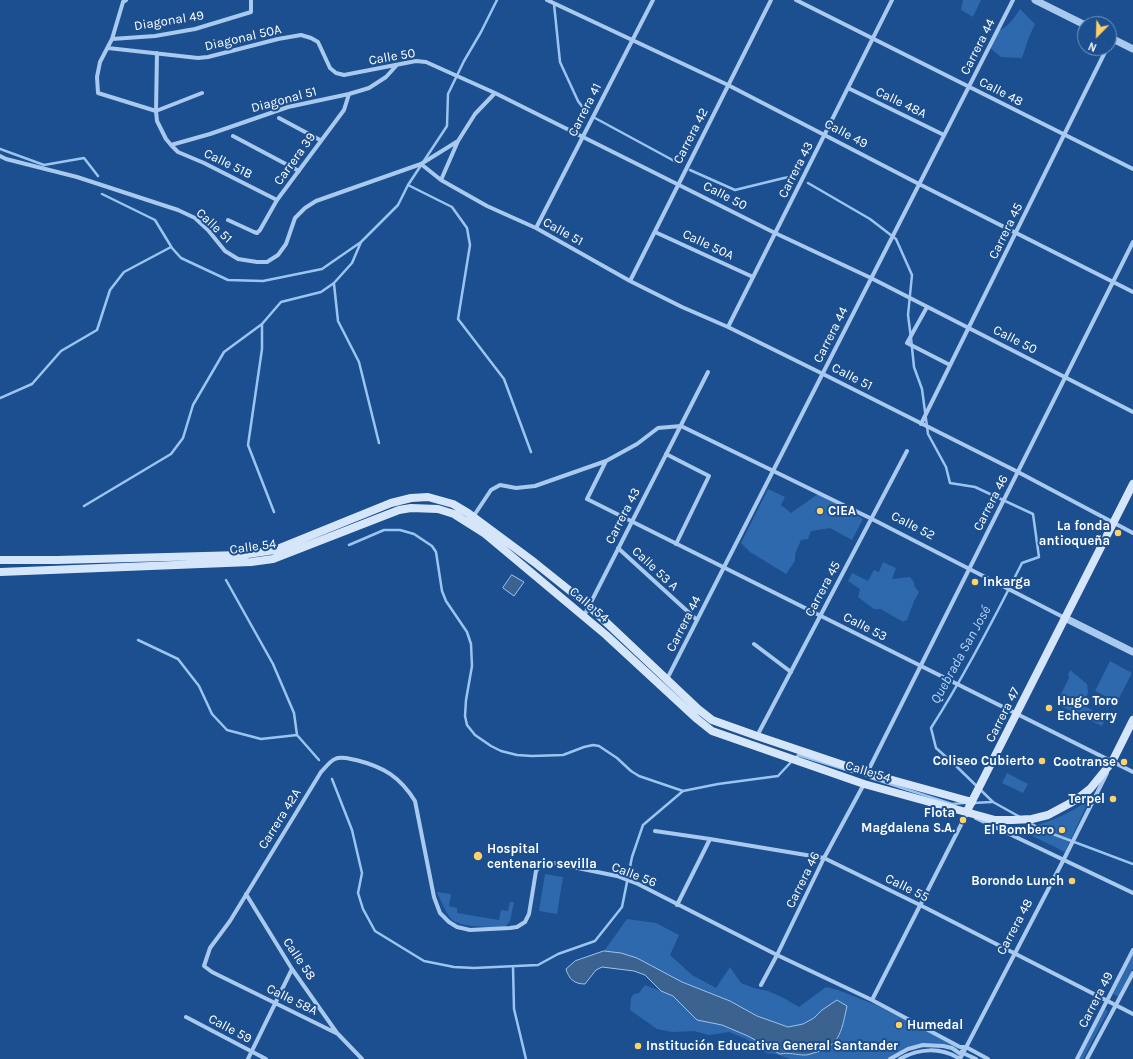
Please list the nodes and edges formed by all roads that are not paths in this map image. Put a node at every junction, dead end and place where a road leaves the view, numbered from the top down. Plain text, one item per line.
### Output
1 (251, 0) edge
2 (547, 0) edge
3 (652, 0) edge
4 (770, 0) edge
5 (796, 0) edge
6 (892, 0) edge
7 (1013, 0) edge
8 (1035, 0) edge
9 (125, 1) edge
10 (1077, 21) edge
11 (312, 38) joint
12 (873, 38) junction
13 (112, 39) junction
14 (632, 40) junction
15 (1117, 43) edge
16 (108, 48) junction
17 (1133, 49) edge
18 (157, 53) junction
19 (1103, 56) edge
20 (397, 65) junction
21 (728, 85) junction
22 (969, 87) junction
23 (848, 88) junction
24 (202, 93) dead end
25 (495, 93) junction
26 (349, 94) junction
27 (156, 111) junction
28 (279, 118) dead end
29 (1065, 134) junction
30 (825, 135) junction
31 (944, 135) junction
32 (234, 136) dead end
33 (583, 136) junction
34 (320, 140) junction
35 (458, 141) junction
36 (171, 145) junction
37 (0, 156) edge
38 (421, 164) junction
39 (1133, 169) edge
40 (299, 171) junction
41 (441, 180) junction
42 (679, 184) junction
43 (919, 184) junction
44 (277, 200) junction
45 (228, 220) dead end
46 (536, 228) junction
47 (655, 232) junction
48 (775, 232) junction
49 (1016, 233) junction
50 (1133, 242) edge
51 (753, 277) junction
52 (871, 278) junction
53 (630, 281) junction
54 (1113, 282) junction
55 (1133, 292) edge
56 (927, 307) junction
57 (728, 327) junction
58 (969, 328) junction
59 (950, 365) junction
60 (708, 372) dead end
61 (823, 374) junction
62 (1066, 377) junction
63 (1133, 412) edge
64 (922, 424) junction
65 (680, 426) junction
66 (907, 451) dead end
67 (666, 454) junction
68 (606, 461) junction
69 (773, 471) junction
70 (1018, 472) junction
71 (1133, 484) edge
72 (872, 519) junction
73 (470, 520) junction
74 (632, 522) junction
75 (1113, 523) junction
76 (1133, 533) edge
77 (676, 544) junction
78 (618, 548) junction
79 (271, 555) junction
80 (132, 558) junction
81 (0, 560) edge
82 (132, 567) junction
83 (724, 568) junction
84 (969, 568) junction
85 (0, 572) edge
86 (589, 606) junction
87 (584, 616) junction
88 (820, 616) junction
89 (1065, 618) junction
90 (697, 620) junction
91 (754, 644) dead end
92 (1133, 652) edge
93 (920, 666) junction
94 (791, 672) junction
95 (666, 679) junction
96 (1017, 714) junction
97 (1133, 720) edge
98 (757, 736) junction
99 (1112, 762) junction
100 (1133, 772) edge
101 (867, 773) junction
102 (864, 784) junction
103 (411, 794) joint
104 (972, 802) junction
105 (966, 813) junction
106 (655, 832) dead end
107 (710, 839) junction
108 (824, 858) junction
109 (1064, 859) junction
110 (1133, 893) edge
111 (246, 894) junction
112 (678, 905) junction
113 (920, 905) junction
114 (1133, 950) edge
115 (1015, 954) junction
116 (777, 956) junction
117 (207, 969) joint
118 (292, 969) junction
119 (1133, 973) edge
120 (762, 985) dead end
121 (872, 1000) junction
122 (1107, 1001) junction
123 (276, 1002) junction
124 (1116, 1006) junction
125 (1133, 1014) edge
126 (186, 1017) dead end
127 (338, 1034) junction
128 (960, 1047) junction
129 (966, 1047) junction
130 (971, 1050) junction
131 (251, 1051) junction
132 (961, 1056) edge
133 (967, 1057) edge
134 (248, 1059) edge
135 (266, 1059) edge
136 (362, 1059) edge
137 (890, 1059) edge
138 (900, 1059) edge
139 (976, 1059) edge
140 (988, 1059) edge
141 (1077, 1059) edge
142 (1087, 1059) edge

1 - 13 street, Diagonal 49
2 - 14 street, Calle 49
3 - 14 street, Carrera 41
4 - 21 street, Carrera 42
5 - 12 street, Calle 48
6 - 12 street, Carrera 43
7 - 22 street, Carrera 44
8 - 10 street
9 - 13 street
11 - 18 street, Diagonal 50A
11 - 20 street, Calle 50
12 - 22 street, Calle 48
12 - 23 street, Carrera 43
13 - 16 street
14 - 21 street, Calle 49
14 - 33 street, Carrera 41
15 - 17 street
16 - 18 street, Diagonal 50A
16 - 27 street
18 - 27 street
19 - 29 street, Carrera 45
20 - 25 street, Calle 50
20 - 26 street, Diagonal 51
21 - 30 street, Calle 49
21 - 42 street, Carrera 42
22 - 29 street, Calle 48
22 - 31 street, Carrera 44
23 - 30 street, Carrera 43
23 - 31 street, Calle 48A
24 - 27 street
25 - 33 street, Calle 50
25 - 35 street
26 - 34 street, Carrera 39
26 - 36 street, Diagonal 51
27 - 36 street
28 - 34 street
29 - 39 street, Calle 48
29 - 49 street, Carrera 45
30 - 43 street, Calle 49
30 - 48 street, Carrera 43
31 - 43 street, Carrera 44
32 - 40 street
33 - 42 street, Calle 50
33 - 46 street, Carrera 41
34 - 40 street, Carrera 39
35 - 38 street
35 - 41 street
36 - 44 street, Calle 51B
37 - 38 street, Calle 51
38 - 41 street, Calle 51
40 - 44 street, Carrera 39
41 - 46 street, Calle 51
42 - 47 street, Carrera 42
42 - 48 street, Calle 50
43 - 49 street, Calle 49
43 - 52 street, Carrera 44
44 - 45 street, Carrera 39
46 - 53 street, Calle 51
47 - 51 street, Calle 50A
47 - 53 street, Carrera 42
48 - 51 street, Carrera 43
48 - 52 street, Calle 50
49 - 54 street, Calle 49
49 - 58 street, Carrera 45
50 - 54 street, Carrera 46
51 - 57 street, Carrera 43
52 - 56 street, Calle 50
52 - 61 street, Carrera 44
53 - 57 street, Calle 51
54 - 55 street, Calle 49
54 - 62 street, Carrera 46
56 - 58 street, Calle 50
56 - 59 street
57 - 61 street, Calle 51
58 - 59 street, Carrera 45
58 - 62 street, Calle 50
59 - 64 street, Carrera 45
60 - 65 street, Carrera 43
61 - 64 street, Calle 51
61 - 69 street, Carrera 44
62 - 63 street, Calle 50
62 - 70 street, Carrera 46
64 - 70 street, Calle 51
65 - 67 street, Carrera 43
65 - 68 street
65 - 69 street, Calle 52
66 - 72 street, Carrera 45
67 - 74 street, Carrera 43
67 - 77 street
68 - 73 street
68 - 74 street, Calle 53
69 - 72 street, Calle 52
69 - 83 street, Carrera 44
70 - 75 street, Calle 51
70 - 84 street, Carrera 46
71 - 75 main road, Carrera 47
72 - 84 street, Calle 52
72 - 88 street, Carrera 45
73 - 79 main road, Calle 54
73 - 86 main road, Calle 54
73 - 87 main road, Calle 54
74 - 77 street, Calle 53
74 - 78 street, Carrera 43
75 - 76 street, Calle 51
75 - 89 main road, Carrera 47
77 - 83 street, Calle 53
78 - 86 street, Carrera 43
78 - 90 street, Calle 53 A
79 - 80 main road, Calle 54
79 - 82 main road, Calle 54
80 - 81 main road, Calle 54
80 - 82 main road
82 - 85 main road, Calle 54
83 - 88 street, Calle 53
83 - 90 street, Carrera 44
84 - 89 street, Calle 52
84 - 93 street, Carrera 46
86 - 87 street, Carrera 43
86 - 95 main road, Calle 54
87 - 102 main road, Calle 54
88 - 93 street, Calle 53
88 - 94 street, Carrera 45
89 - 92 street, Calle 52
89 - 96 main road, Carrera 47
90 - 95 street, Carrera 44
91 - 94 street
93 - 96 street, Calle 53
93 - 101 street, Carrera 46
94 - 98 street, Carrera 45
95 - 98 main road, Calle 54
96 - 99 street, Calle 53
96 - 104 main road, Carrera 47
97 - 99 main road, Carrera 48
98 - 101 main road, Calle 54
99 - 100 street, Calle 53
99 - 105 main road
99 - 109 street, Carrera 48
101 - 104 main road, Calle 54
102 - 105 main road, Calle 54
102 - 108 street, Carrera 46
103 - 111 street, Carrera 42A
103 - 112 street, Calle 56
104 - 105 main road, Carrera 47
105 - 109 street, Calle 54
105 - 113 street, Carrera 47
106 - 107 street, Calle 55
107 - 108 street, Calle 55
107 - 112 street
108 - 113 street, Calle 55
108 - 116 street, Carrera 46
109 - 110 street, Calle 54
109 - 115 street, Carrera 48
111 - 117 street, Carrera 42A
111 - 118 street, Calle 58
112 - 116 street, Calle 56
113 - 115 street, Calle 55
113 - 121 street, Carrera 47
114 - 122 street, Carrera 49
115 - 122 street, Calle 55
115 - 129 street, Carrera 48
116 - 120 street, Carrera 46
116 - 121 street, Calle 56
117 - 123 street, Calle 58A
118 - 123 street
118 - 127 street, Calle 58
119 - 124 street, Carrera 49
121 - 128 street, Calle 56
122 - 124 street, Calle 55
122 - 141 street, Carrera 49
123 - 127 street, Calle 58A
123 - 131 street
124 - 125 street, Calle 55
124 - 142 street, Carrera 49
126 - 131 street, Calle 59
127 - 136 street, Calle 58A
128 - 129 street, Calle 56
128 - 132 street
129 - 130 street
129 - 132 street, Carrera 48
130 - 133 street
130 - 140 street
131 - 134 street
131 - 135 street, Calle 59
132 - 133 street
132 - 137 street
132 - 138 street
133 - 139 street

